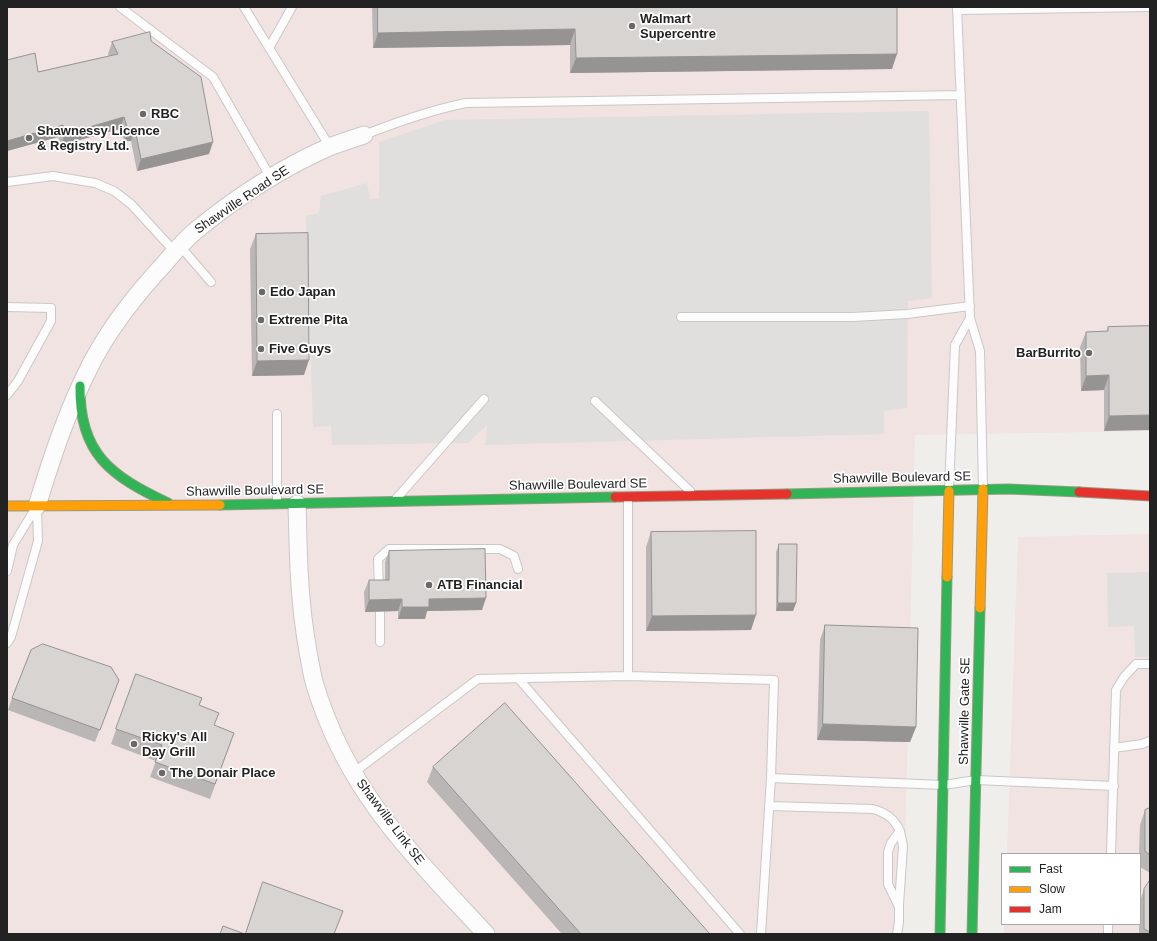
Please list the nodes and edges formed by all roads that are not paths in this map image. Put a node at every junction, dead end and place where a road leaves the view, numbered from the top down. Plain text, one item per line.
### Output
1 (120, 7) edge
2 (244, 7) edge
3 (292, 7) edge
4 (1150, 7) edge
5 (957, 8) edge
6 (269, 48) junction
7 (961, 95) junction
8 (364, 135) joint
9 (330, 147) junction
10 (271, 178) junction
11 (7, 182) edge
12 (177, 249) junction
13 (211, 282) dead end
14 (970, 306) junction
15 (7, 307) edge
16 (681, 317) dead end
17 (970, 318) junction
18 (80, 386) junction
19 (7, 395) edge
20 (484, 399) dead end
21 (595, 401) dead end
22 (276, 414) dead end
23 (983, 489) junction
24 (949, 491) junction
25 (695, 496) junction
26 (1150, 496) edge
27 (628, 497) junction
28 (393, 502) junction
29 (277, 504) junction
30 (297, 504) junction
31 (172, 505) junction
32 (7, 506) edge
33 (37, 506) junction
34 (518, 569) dead end
35 (7, 571) edge
36 (379, 592) edge
37 (380, 611) edge
38 (380, 642) dead end
39 (7, 643) edge
40 (1150, 664) edge
41 (628, 676) junction
42 (518, 678) junction
43 (1150, 741) edge
44 (1114, 748) junction
45 (353, 773) junction
46 (771, 778) junction
47 (976, 780) junction
48 (944, 785) junction
49 (1114, 786) junction
50 (769, 806) junction
51 (900, 831) junction
52 (1111, 853) edge
53 (899, 907) junction
54 (486, 934) edge
55 (740, 934) edge
56 (762, 934) edge
57 (898, 934) edge
58 (940, 934) edge
59 (972, 934) edge

1 - 10 lane
2 - 6 lane
3 - 6 lane
4 - 5 lane
5 - 7 lane
6 - 9 lane
7 - 8 lane
7 - 14 lane
8 - 9 street, Shawville Road SE
9 - 10 street, Shawville Road SE
10 - 12 street, Shawville Road SE
11 - 12 lane
12 - 13 lane
12 - 18 street, Shawville Road SE
14 - 16 lane
14 - 17 lane
15 - 19 lane
17 - 23 lane
17 - 24 lane
18 - 31 street
18 - 33 street, Shawville Road SE
20 - 28 lane
21 - 25 lane
22 - 29 lane
23 - 24 street, Shawville Boulevard SE
23 - 26 street, Shawville Boulevard SE
23 - 47 street, Shawville Gate SE
24 - 25 street, Shawville Boulevard SE
24 - 48 street, Shawville Gate SE
25 - 27 street, Shawville Boulevard SE
27 - 28 street, Shawville Boulevard SE
27 - 41 lane
28 - 30 street, Shawville Boulevard SE
29 - 30 street, Shawville Boulevard SE
29 - 31 street, Shawville Boulevard SE
30 - 45 street, Shawville Link SE
31 - 33 street, Shawville Boulevard SE
32 - 33 street, Shawville Boulevard SE
33 - 35 lane
33 - 39 lane
34 - 36 lane
37 - 38 lane
40 - 44 lane
41 - 42 lane
41 - 46 lane
42 - 45 lane
42 - 55 lane
43 - 44 lane
44 - 49 lane
45 - 54 street, Shawville Link SE
46 - 48 lane
46 - 50 lane
47 - 48 lane
47 - 49 lane
47 - 59 street, Shawville Gate SE
48 - 58 street, Shawville Gate SE
49 - 52 lane
50 - 51 lane
50 - 56 lane
51 - 53 lane
51 - 53 lane
53 - 57 lane

